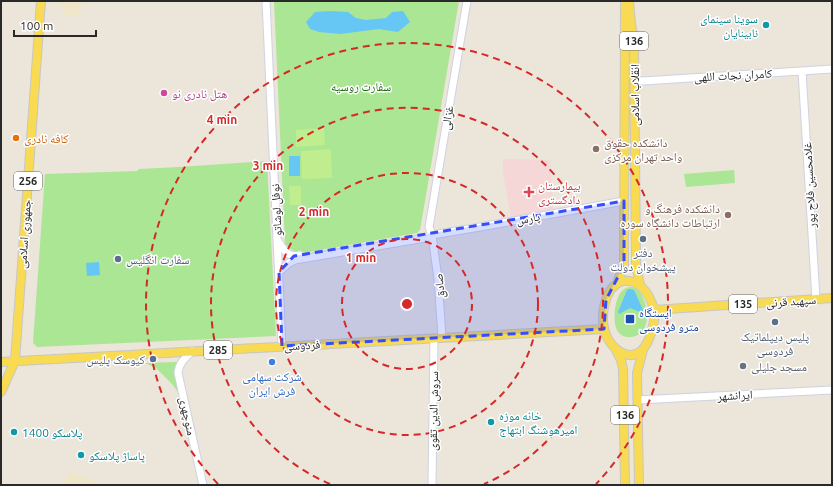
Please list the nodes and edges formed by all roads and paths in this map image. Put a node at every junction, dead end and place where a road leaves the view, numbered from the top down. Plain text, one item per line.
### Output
1 (41, 1) edge
2 (266, 1) edge
3 (467, 1) edge
4 (626, 1) edge
5 (635, 1) edge
6 (634, 39) junction
7 (832, 69) edge
8 (802, 71) junction
9 (624, 80) junction
10 (634, 80) junction
11 (624, 201) junction
12 (432, 235) junction
13 (277, 240) junction
14 (294, 258) junction
15 (279, 272) junction
16 (617, 283) junction
17 (640, 285) junction
18 (832, 298) edge
19 (816, 299) junction
20 (654, 310) junction
21 (604, 329) junction
22 (438, 337) junction
23 (282, 346) junction
24 (614, 348) junction
25 (643, 350) junction
26 (192, 351) junction
27 (15, 361) junction
28 (1, 362) edge
29 (832, 390) edge
30 (1, 392) edge
31 (638, 400) junction
32 (203, 485) edge
33 (432, 485) edge
34 (625, 485) edge
35 (639, 485) edge

1 - 27 main road, جمهوری اسلامی / 256
2 - 13 street, نوفل لوشاتو
3 - 12 street, غزالی
4 - 6 main road, انقلاب اسلامی / 136
4 - 9 main road, انقلاب اسلامی / 136
5 - 6 main road
6 - 10 main road, انقلاب اسلامی / 136
7 - 8 street, کامران نجات اللهی
8 - 10 street, کامران نجات اللهی
8 - 19 street, غلامحسین فلاح‌ پور
9 - 10 main road
9 - 11 main road, انقلاب اسلامی / 136
10 - 17 main road, انقلاب اسلامی / 136
11 - 12 street, پارس
11 - 16 main road, انقلاب اسلامی / 136
12 - 14 street, پارس
12 - 22 street, صادق
13 - 14 street
13 - 15 street, نوفل لوشاتو
14 - 15 street, پارس
15 - 23 street, نوفل لوشاتو
16 - 17 main road
16 - 21 main road
17 - 20 main road
18 - 19 main road, سپهبد قرنی / 135
19 - 20 main road, سپهبد قرنی / 135
20 - 25 main road
21 - 22 main road, فردوسی / 285
21 - 24 main road
22 - 23 main road, فردوسی / 285
22 - 33 street, سروش الدین تقوی
23 - 26 main road, فردوسی / 285
24 - 25 main road
24 - 34 main road, 136
25 - 31 main road, 136
26 - 27 main road, فردوسی / 285
26 - 32 street, منوچهری
27 - 28 main road, فردوسی / 285
27 - 30 main road, جمهوری اسلامی / 256
29 - 31 street, ایرانشهر
31 - 35 main road, 136

